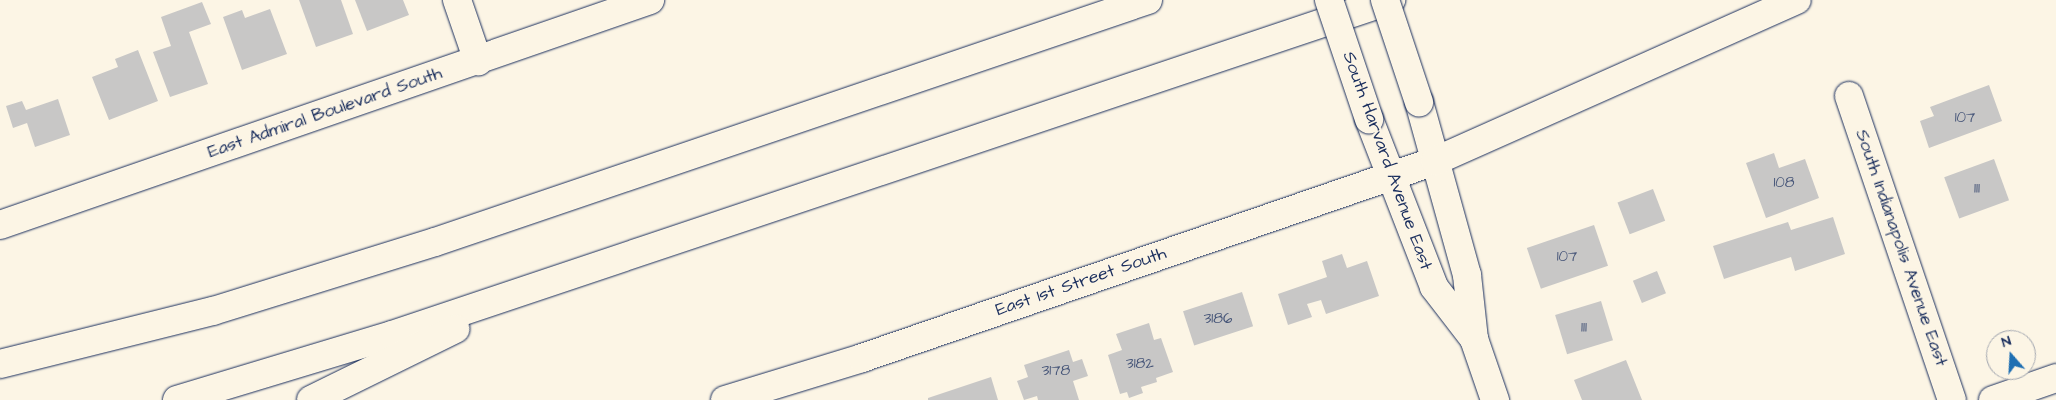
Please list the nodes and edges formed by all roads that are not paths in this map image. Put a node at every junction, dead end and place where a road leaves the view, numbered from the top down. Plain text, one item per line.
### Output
1 (457, 0) edge
2 (650, 0) edge
3 (1148, 0) edge
4 (1329, 0) edge
5 (1385, 0) edge
6 (1391, 0) edge
7 (1797, 0) edge
8 (478, 61) junction
9 (1849, 96) dead end
10 (1435, 161) junction
11 (1389, 176) junction
12 (0, 226) edge
13 (558, 279) junction
14 (1474, 339) junction
15 (0, 364) edge
16 (2056, 378) edge
17 (177, 400) edge
18 (311, 400) edge
19 (725, 400) edge
20 (1495, 400) edge
21 (1952, 400) edge
22 (1993, 400) edge

1 - 8 main road
2 - 8 main road, East Admiral Boulevard South
3 - 15 main road
4 - 11 main road, South Harvard Avenue East, bridge
5 - 10 main road, South Harvard Avenue East, bridge
6 - 13 main road
7 - 10 main road, East 1st Street South
8 - 12 main road, East Admiral Boulevard South
9 - 21 main road, South Indianapolis Avenue East
10 - 11 main road, East 1st Street South
10 - 14 main road, South Harvard Avenue East
11 - 14 main road, South Harvard Avenue East
11 - 19 main road, East 1st Street South
13 - 17 main road
13 - 18 main road
14 - 20 main road, South Harvard Avenue East
16 - 22 main road

